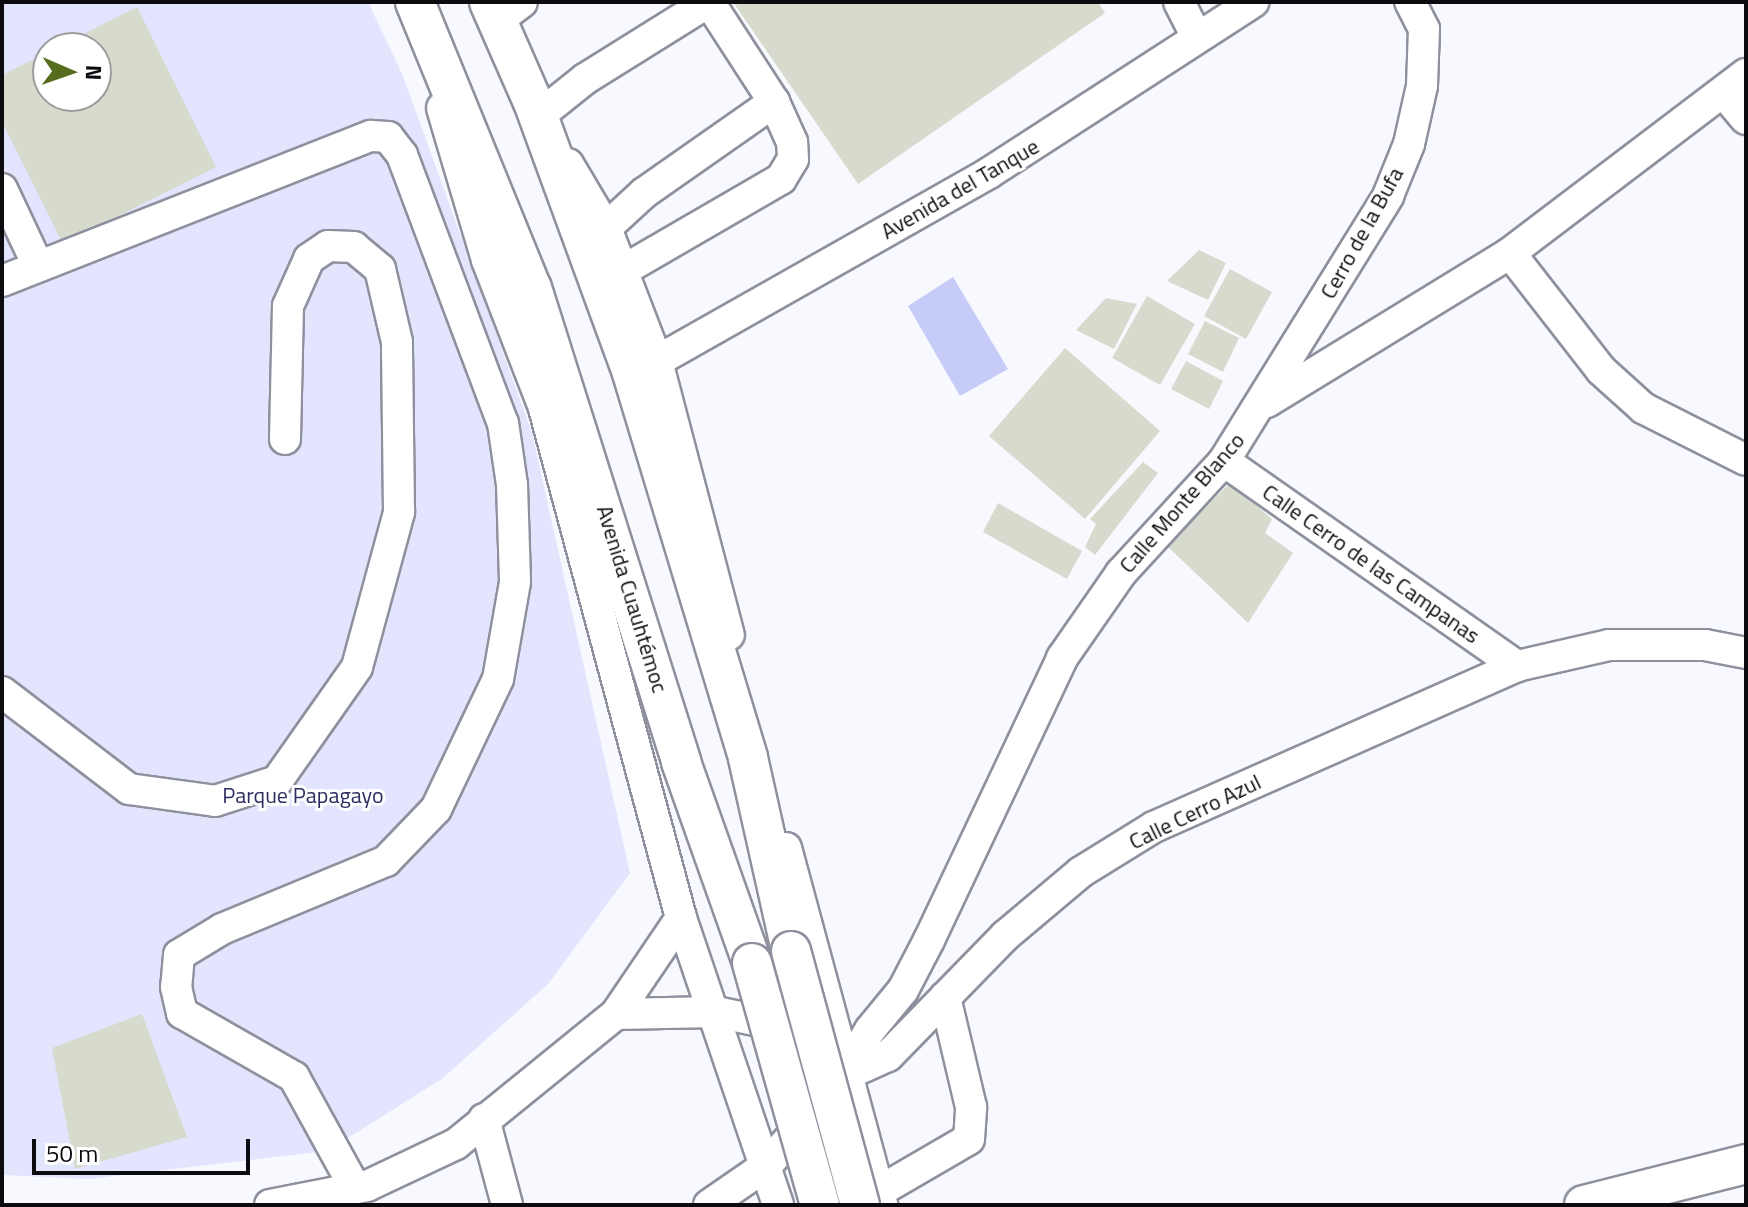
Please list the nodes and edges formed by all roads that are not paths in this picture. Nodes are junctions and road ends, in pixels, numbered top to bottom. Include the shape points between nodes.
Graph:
1 (414, 2) edge
2 (709, 2) edge
3 (1179, 2) edge
4 (1253, 2) edge
5 (1410, 2) edge
6 (503, 8) edge
7 (1196, 36) junction
8 (1735, 84) edge
9 (774, 102) junction
10 (536, 109) junction
11 (1746, 119) edge
12 (2, 189) edge
13 (606, 228) junction
14 (1510, 253) junction
15 (38, 266) junction
16 (622, 271) junction
17 (2, 281) edge
18 (657, 361) junction
19 (1262, 405) junction
20 (285, 439) dead end
21 (1746, 460) edge
22 (1224, 461) junction
23 (1746, 653) edge
24 (1517, 666) junction
25 (2, 692) edge
26 (681, 918) junction
27 (945, 997) junction
28 (716, 1012) junction
29 (616, 1014) junction
30 (845, 1072) junction
31 (484, 1119) junction
32 (1746, 1164) edge
33 (767, 1165) junction
34 (355, 1188) junction
35 (873, 1201) edge
36 (272, 1205) edge
37 (507, 1205) edge
38 (709, 1205) edge
39 (778, 1205) edge
40 (820, 1205) edge
41 (1584, 1205) edge

1 - 26 street via 487,260 544,408
1 - 40 main road, Avenida Cuauhtémoc, bridge via 532,288 681,762 752,963
2 - 9 street
2 - 10 street
3 - 7 street
4 - 7 street, Avenida del Tanque
5 - 19 street, Cerro de la Bufa via 1424,29 1422,86 1409,144 1388,196
6 - 10 main road
7 - 18 street, Avenida del Tanque via 1081,117 989,173
8 - 11 street
8 - 14 street, Calle Monte Blanco
9 - 13 street via 644,193
9 - 16 street via 792,142 793,159 781,179
10 - 13 street
10 - 35 main road, bridge via 632,373 748,758 791,951
12 - 15 street
13 - 16 street
14 - 19 street, Calle Monte Blanco
14 - 21 street via 1601,370 1643,408
15 - 17 street
15 - 34 street via 371,136 388,137 402,155 503,423 512,485 515,582 498,679 436,809 386,861 222,929 179,955 176,987 182,1013 294,1077
16 - 18 street
18 - 30 street
19 - 22 street, Calle Monte Blanco
20 - 25 street via 288,306 309,259 328,246 354,247 380,269 397,342 399,512 357,667 277,781 215,801 129,789
22 - 24 street, Calle Cerro de las Campanas
22 - 30 street, Calle Monte Blanco via 1121,573 1062,658 903,990
23 - 24 street, Calle Cerro Azul via 1705,645 1609,645
24 - 27 street, Calle Cerro Azul via 1154,827 1081,872 1005,936
26 - 28 street
26 - 29 street
27 - 30 street, Calle Cerro Azul via 888,1056
27 - 35 street via 971,1107 969,1139
28 - 29 street
28 - 30 street via 788,1027
28 - 33 street
29 - 31 street
30 - 33 street, Calle Cerro Azul
30 - 35 street
31 - 34 street via 456,1144 413,1168
31 - 37 street
32 - 41 main road
33 - 38 street, Calle Cerro Azul
33 - 39 street
34 - 36 street

